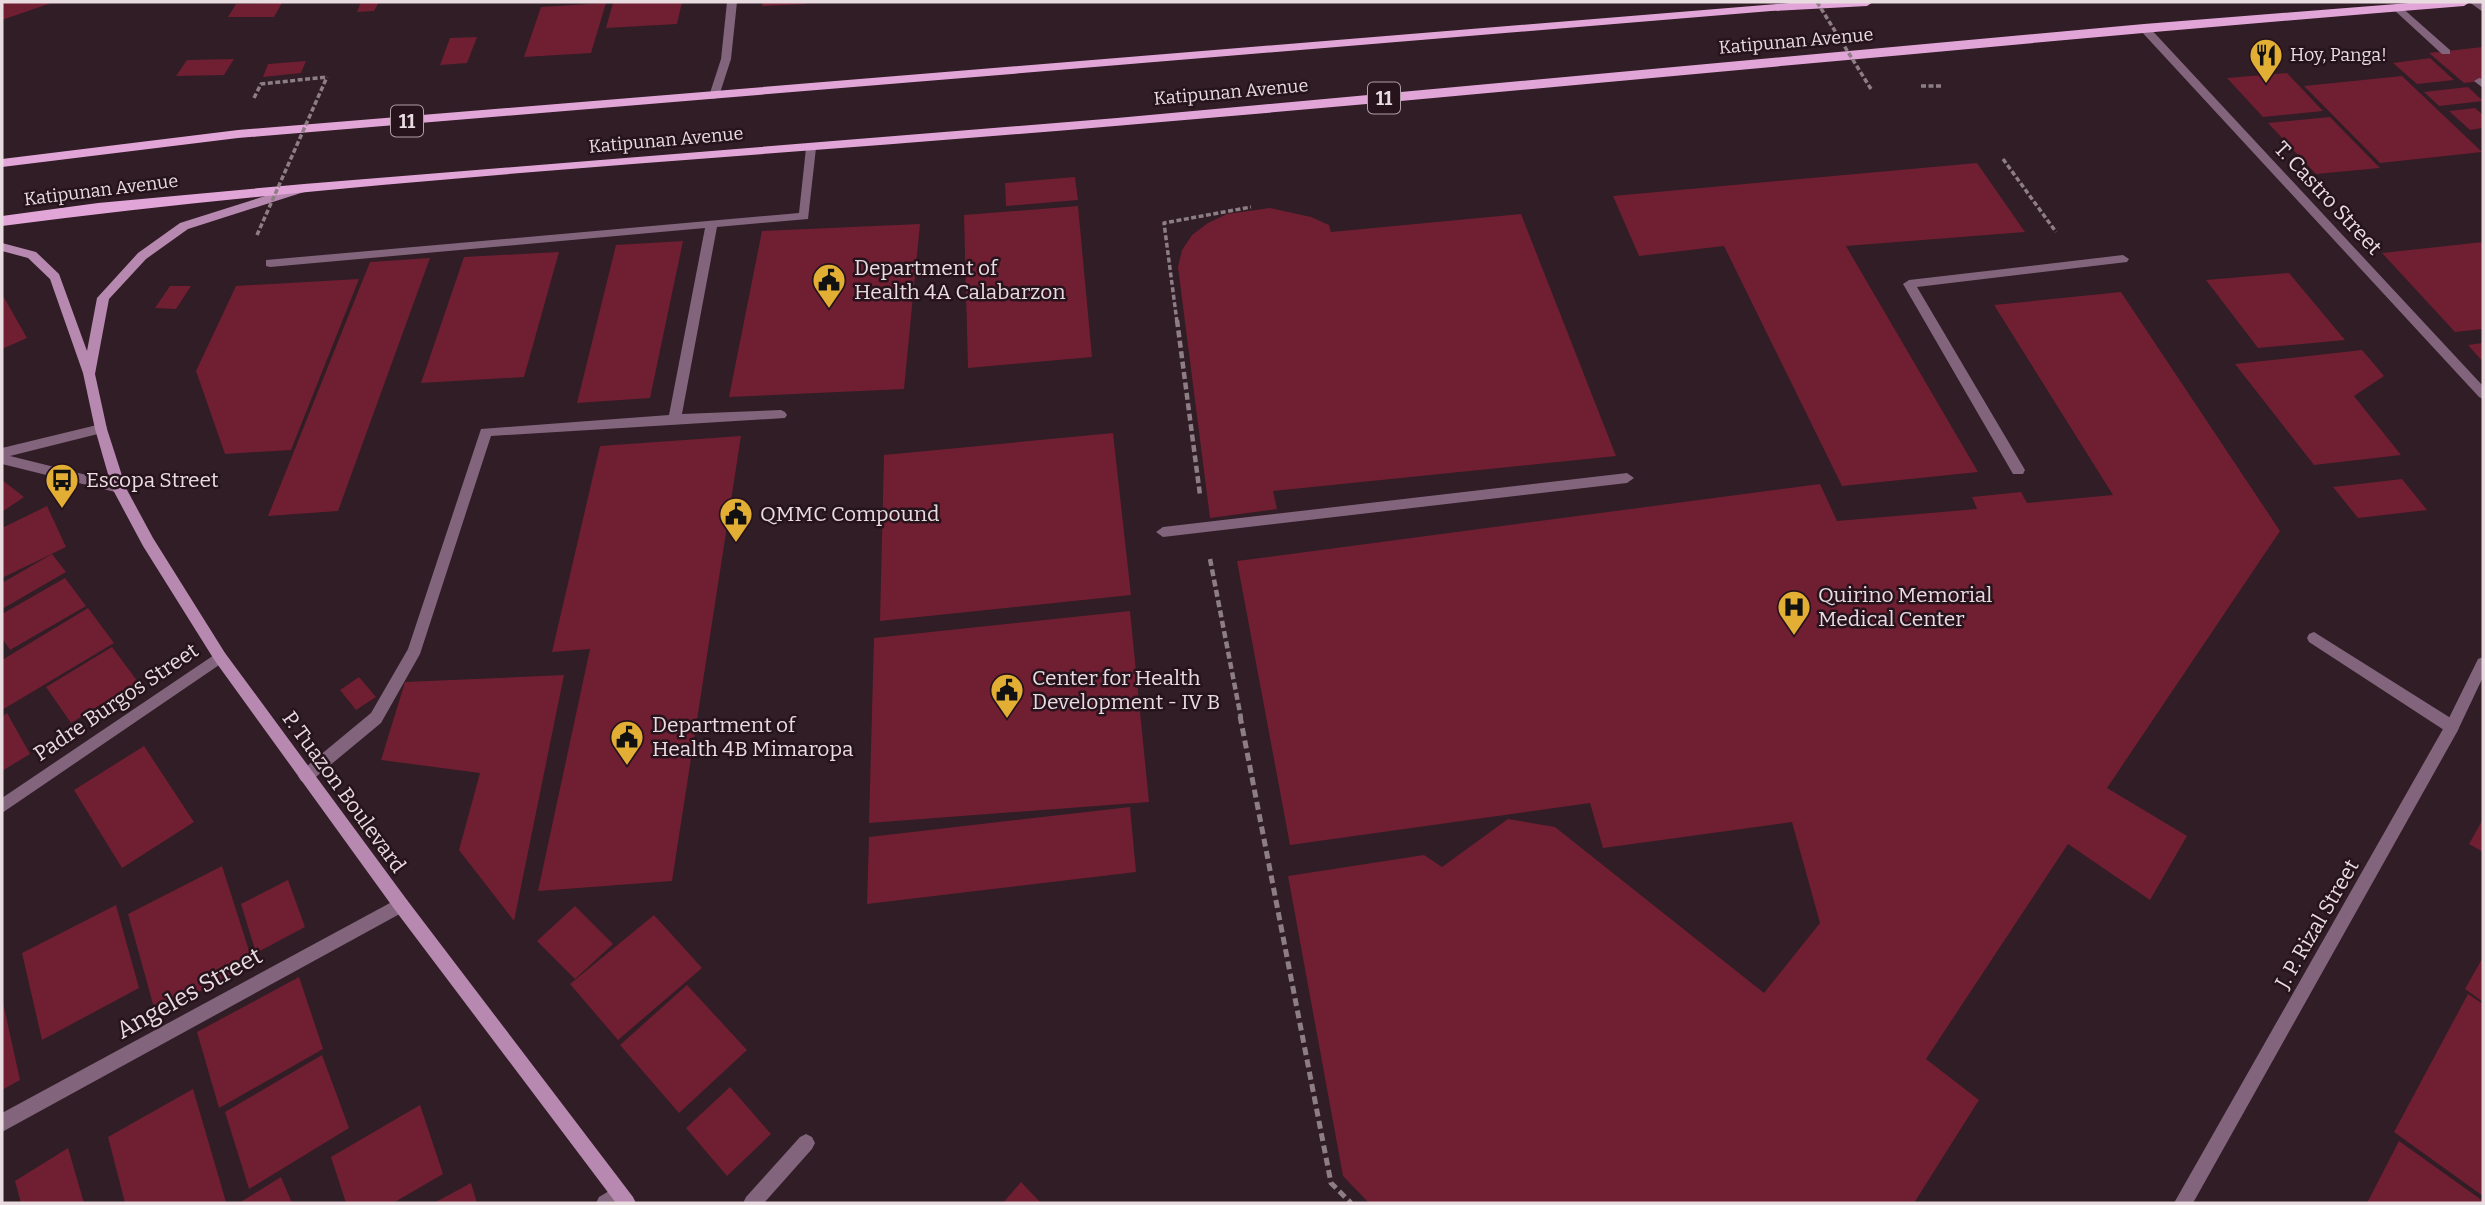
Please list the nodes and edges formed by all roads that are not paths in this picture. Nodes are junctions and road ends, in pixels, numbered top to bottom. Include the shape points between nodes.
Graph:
1 (732, 2) edge
2 (1867, 2) edge
3 (2464, 2) edge
4 (2474, 2) edge
5 (2396, 7) junction
6 (2483, 9) edge
7 (2144, 28) junction
8 (2446, 52) dead end
9 (714, 96) junction
10 (811, 148) junction
11 (2, 163) edge
12 (304, 188) junction
13 (2, 221) edge
14 (712, 224) junction
15 (2, 247) edge
16 (2123, 259) dead end
17 (270, 263) dead end
18 (89, 373) junction
19 (2483, 394) edge
20 (781, 415) dead end
21 (676, 419) junction
22 (101, 429) junction
23 (2, 453) edge
24 (2, 459) edge
25 (2018, 470) dead end
26 (1626, 478) dead end
27 (119, 488) junction
28 (1163, 532) dead end
29 (2314, 638) dead end
30 (220, 657) junction
31 (2483, 663) edge
32 (2452, 727) junction
33 (306, 776) junction
34 (2, 806) edge
35 (401, 905) junction
36 (2, 1123) edge
37 (806, 1143) dead end
38 (617, 1200) edge
39 (752, 1203) edge
40 (2183, 1203) edge

1 - 9 street via 726,59
2 - 9 main road, Katipunan Avenue / 11
3 - 5 main road, Katipunan Avenue / 11
4 - 6 street
5 - 7 main road, Katipunan Avenue / 11
5 - 8 street
7 - 10 main road, Katipunan Avenue / 11
7 - 19 street, T. Castro Street
9 - 11 main road, Katipunan Avenue / 11 via 238,134
10 - 12 main road, Katipunan Avenue / 11
10 - 14 street via 804,216
12 - 13 main road, Katipunan Avenue / 11
12 - 18 main road, P. Tuazon Boulevard via 184,226 142,256 103,298
14 - 17 street
14 - 21 street
15 - 18 main road, P. Tuazon Boulevard via 32,255 55,277
16 - 25 street via 1909,284
18 - 22 main road, P. Tuazon Boulevard
20 - 21 street
21 - 33 street via 486,432 415,650 376,718
22 - 23 street
22 - 27 main road, P. Tuazon Boulevard
24 - 27 street
26 - 28 street
27 - 30 main road, P. Tuazon Boulevard
29 - 32 street
30 - 33 main road, P. Tuazon Boulevard
30 - 34 street, Padre Burgos Street
31 - 32 street, J. P. Rizal Street
32 - 40 street, J. P. Rizal Street
33 - 35 main road, P. Tuazon Boulevard
35 - 36 street, Angeles Street
35 - 38 main road, P. Tuazon Boulevard
37 - 39 street

